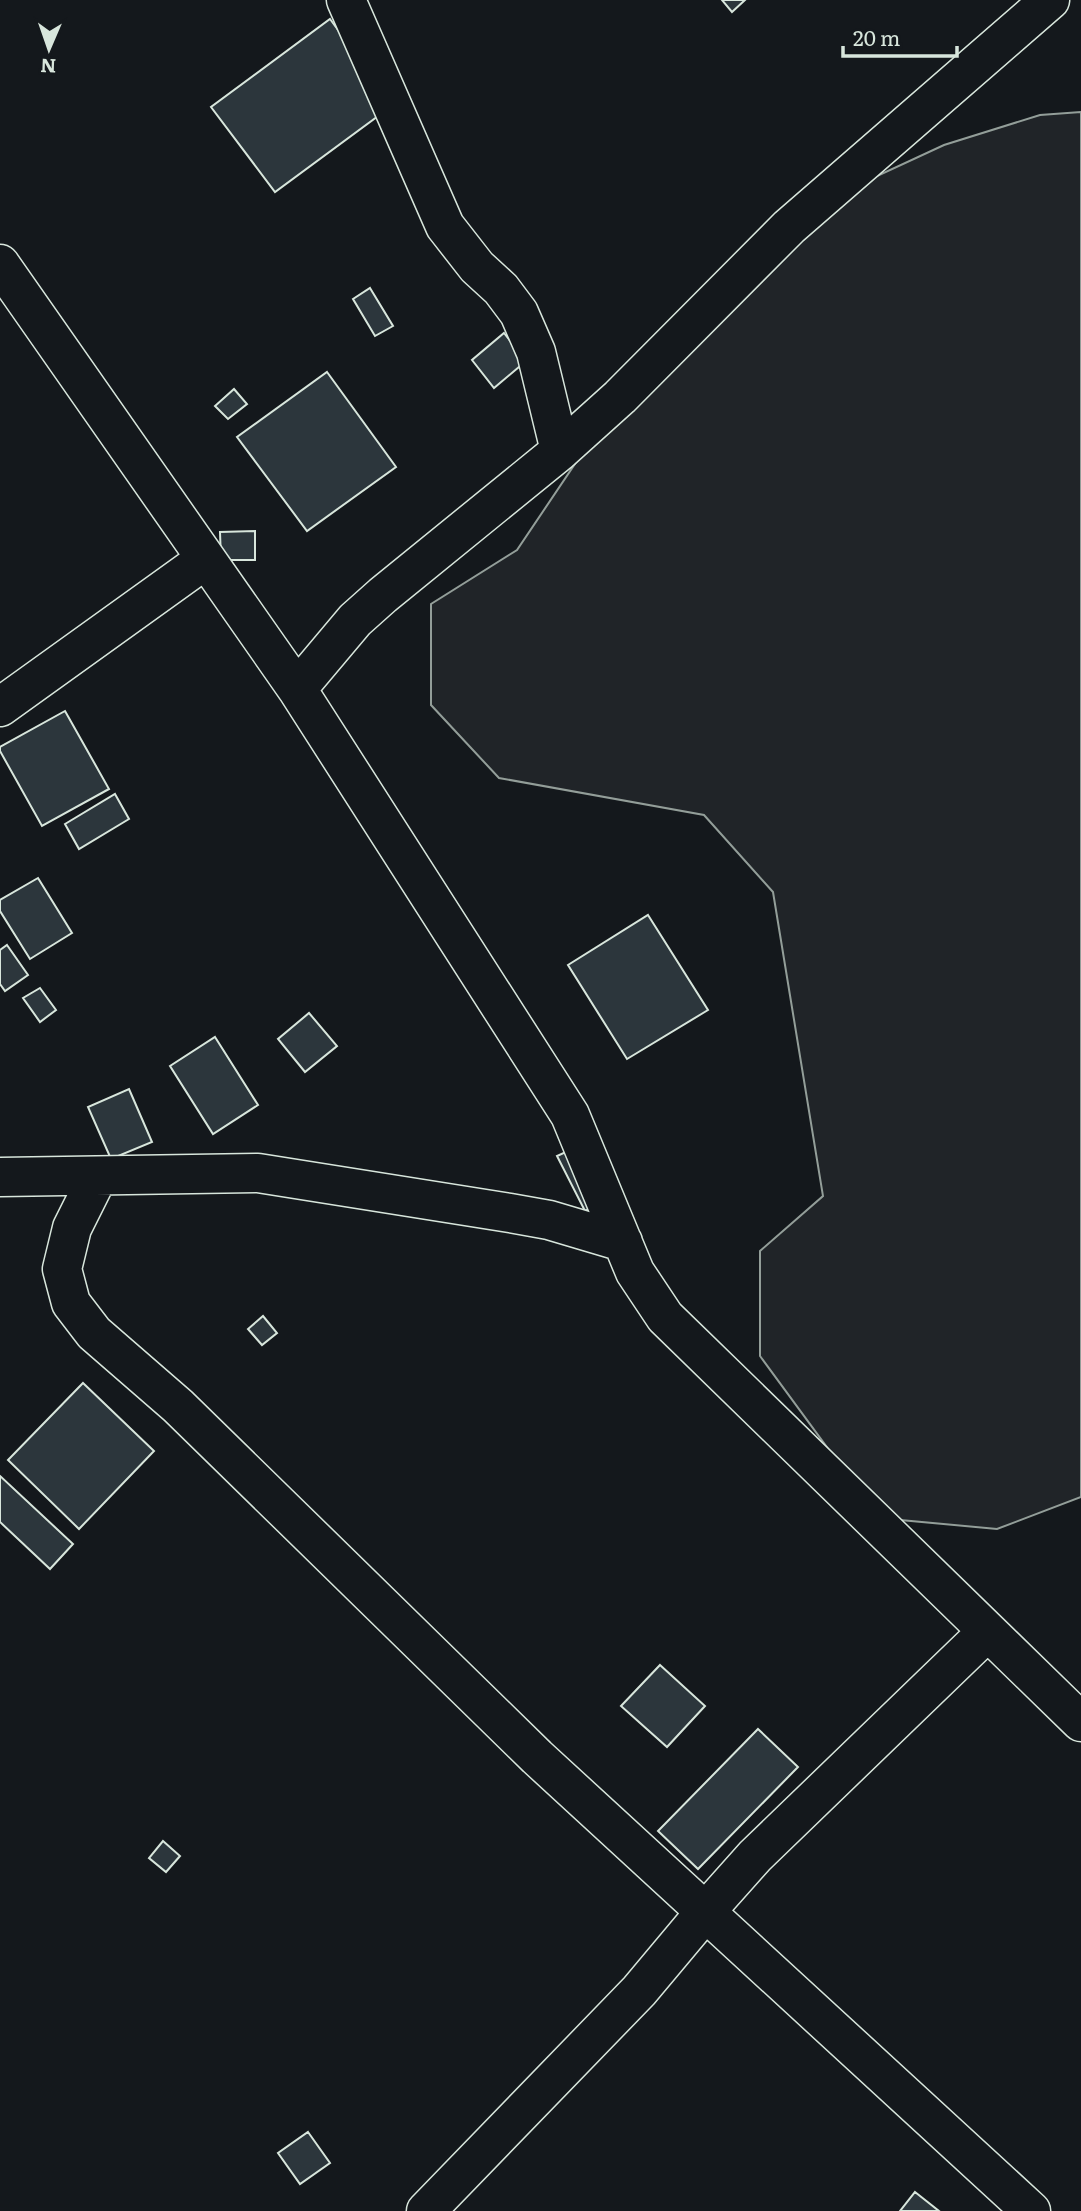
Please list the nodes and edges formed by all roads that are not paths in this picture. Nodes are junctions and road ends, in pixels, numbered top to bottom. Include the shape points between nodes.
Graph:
1 (346, 0) edge
2 (1050, 0) edge
3 (0, 264) edge
4 (560, 451) junction
5 (206, 559) junction
6 (297, 689) junction
7 (0, 707) edge
8 (98, 1176) junction
9 (0, 1177) edge
10 (623, 1242) junction
11 (987, 1632) junction
12 (1081, 1722) edge
13 (706, 1910) junction
14 (427, 2211) edge
15 (1031, 2211) edge

1 - 4 street via 445,226 519,313 536,352
2 - 4 street via 789,226 621,397
3 - 5 street
4 - 6 street via 355,620
5 - 6 street
5 - 7 street
6 - 10 street via 569,1115
8 - 9 street
8 - 10 street via 258,1173 549,1220
8 - 13 street via 72,1228 62,1269 71,1303 94,1332 178,1406 537,1757
10 - 11 street via 635,1272 665,1317
11 - 12 street
11 - 13 street via 755,1856
13 - 14 street via 639,1990
13 - 15 street

